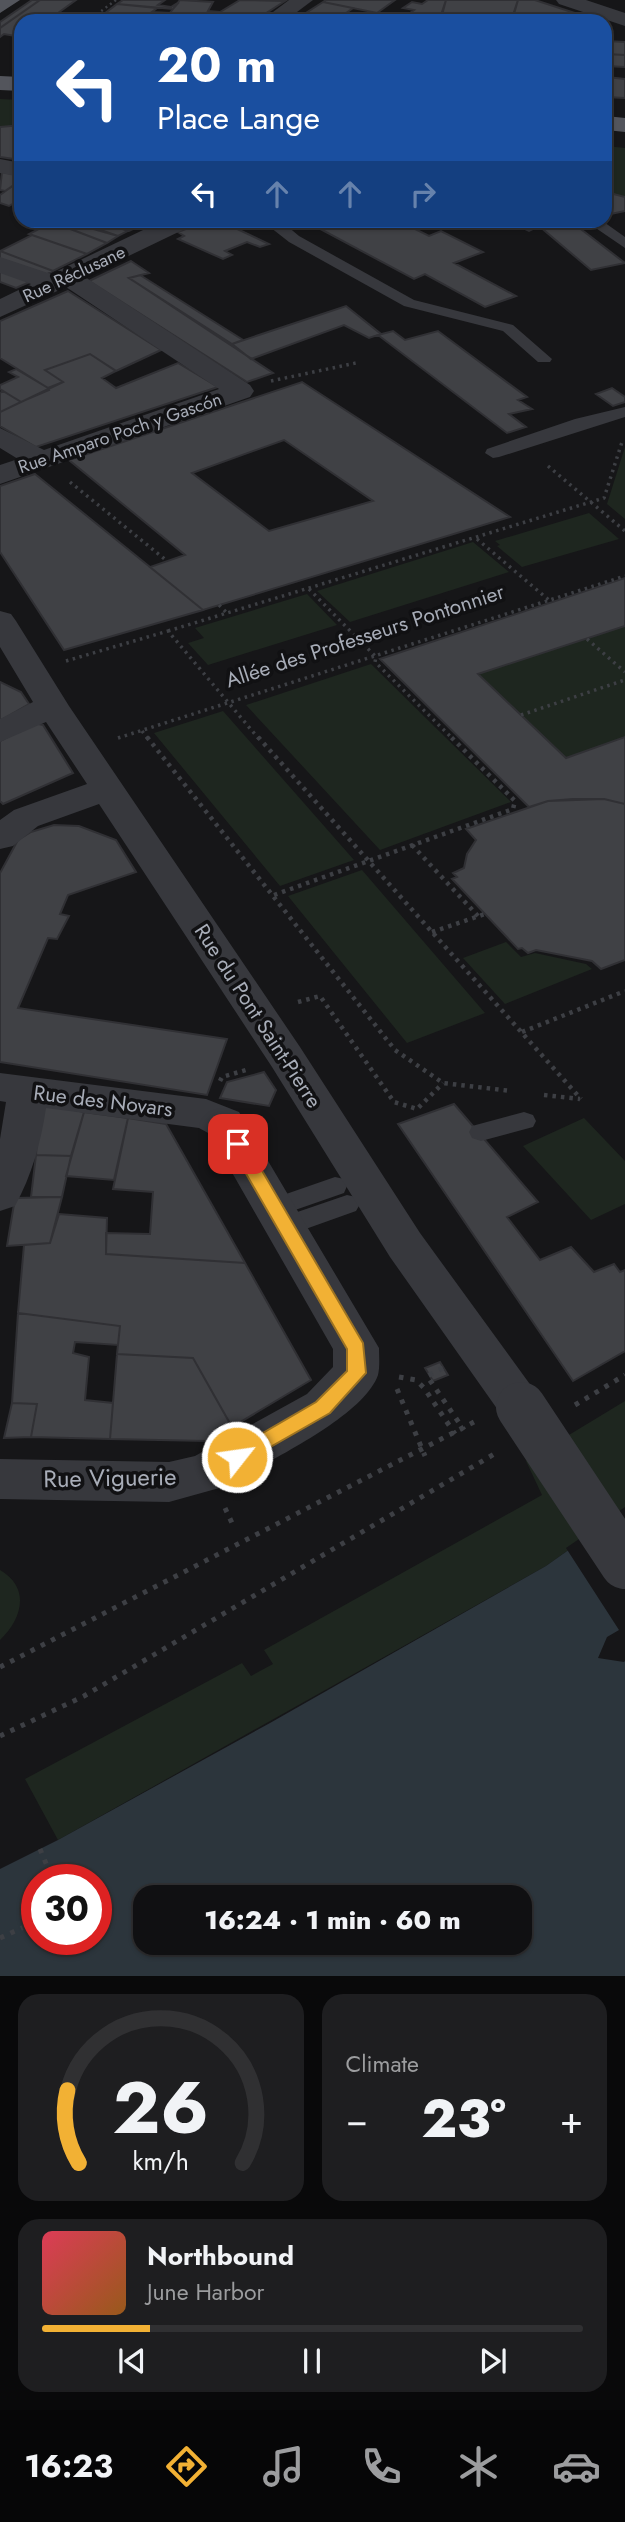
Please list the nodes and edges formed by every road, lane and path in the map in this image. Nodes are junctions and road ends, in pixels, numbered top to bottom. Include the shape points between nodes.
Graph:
1 (10, 0) edge
2 (116, 0) edge
3 (303, 0) edge
4 (566, 0) edge
5 (0, 7) edge
6 (97, 14) edge
7 (282, 14) edge
8 (607, 14) edge
9 (168, 228) edge
10 (283, 228) edge
11 (602, 228) edge
12 (625, 244) edge
13 (0, 265) edge
14 (61, 281) junction
15 (0, 309) edge
16 (544, 359) dead end
17 (356, 363) dead end
18 (240, 391) junction
19 (625, 412) edge
20 (625, 431) edge
21 (0, 436) edge
22 (521, 443) junction
23 (493, 453) dead end
24 (42, 461) junction
25 (0, 475) edge
26 (591, 503) junction
27 (625, 531) edge
28 (476, 538) junction
29 (167, 561) dead end
30 (625, 576) edge
31 (309, 589) junction
32 (550, 601) junction
33 (219, 605) dead end
34 (228, 614) junction
35 (168, 631) junction
36 (587, 639) dead end
37 (5, 640) edge
38 (376, 657) junction
39 (58, 664) dead end
40 (625, 672) edge
41 (625, 680) edge
42 (228, 705) junction
43 (52, 706) junction
44 (521, 715) dead end
45 (142, 731) junction
46 (0, 732) edge
47 (118, 738) dead end
48 (107, 789) junction
49 (0, 838) edge
50 (412, 845) junction
51 (368, 861) junction
52 (274, 895) junction
53 (485, 914) dead end
54 (478, 916) junction
55 (432, 932) junction
56 (625, 991) edge
57 (296, 1003) dead end
58 (522, 1032) junction
59 (443, 1083) junction
60 (14, 1089) edge
61 (512, 1091) dead end
62 (540, 1094) dead end
63 (0, 1195) edge
64 (341, 1195) dead end
65 (281, 1217) junction
66 (373, 1376) junction
67 (416, 1380) dead end
68 (424, 1388) dead end
69 (477, 1423) dead end
70 (464, 1430) junction
71 (455, 1434) junction
72 (503, 1449) dead end
73 (425, 1456) dead end
74 (0, 1479) edge
75 (625, 1564) edge
76 (0, 1667) edge
77 (0, 1736) edge
78 (40, 1849) dead end
79 (46, 1864) edge
80 (21, 1928) edge
81 (0, 1938) edge

1 - 5 main road
2 - 6 path
3 - 7 street
4 - 8 street
9 - 14 street, Rue Réclusane
10 - 16 lane via 409,303 508,328
11 - 12 lane
13 - 14 street
14 - 15 street, Rue Réclusane
14 - 18 street
17 - 18 path via 291,375
18 - 24 street, Rue Amparo Poch y Gascón
19 - 22 lane
20 - 26 path via 604,498
21 - 24 street
22 - 23 lane
22 - 26 path
24 - 25 street, Rue Amparo Poch y Gascón
24 - 29 path
26 - 27 path
26 - 28 path
28 - 31 path
28 - 32 path
30 - 32 path, Allée des Professeurs Pontonnier
31 - 34 path
31 - 38 path
32 - 38 path, Allée des Professeurs Pontonnier
33 - 34 path
34 - 35 path
35 - 39 path
35 - 42 path
36 - 40 path
37 - 43 street, Rue du Pont Saint-Pierre
38 - 42 path, Allée des Professeurs Pontonnier
38 - 50 path via 375,662 515,801 513,809
41 - 44 path
42 - 45 path, Allée des Professeurs Pontonnier
42 - 51 path
43 - 46 street
43 - 48 street, Rue du Pont Saint-Pierre
45 - 47 path, Allée des Professeurs Pontonnier
45 - 52 path
48 - 49 street via 26,818
48 - 75 street, Rue du Pont Saint-Pierre, bridge via 405,1245 521,1407
50 - 51 path
50 - 54 path
51 - 52 path
51 - 55 path
52 - 59 path via 395,1050
53 - 54 path
54 - 55 path
55 - 58 path
56 - 58 path
57 - 59 path via 320,996 394,1102 417,1109
58 - 62 path via 581,1099
59 - 61 path
60 - 63 street via 20,1143
60 - 65 street, Rue des Novars via 206,1114 225,1123
64 - 65 lane
65 - 66 street
66 - 73 path via 395,1385
66 - 74 street, Rue Viguerie via 206,1473 169,1482
67 - 70 path via 436,1371 426,1376
68 - 71 path
69 - 70 path
70 - 71 path
71 - 76 path
72 - 77 path via 84,1696
78 - 79 path
80 - 81 path

